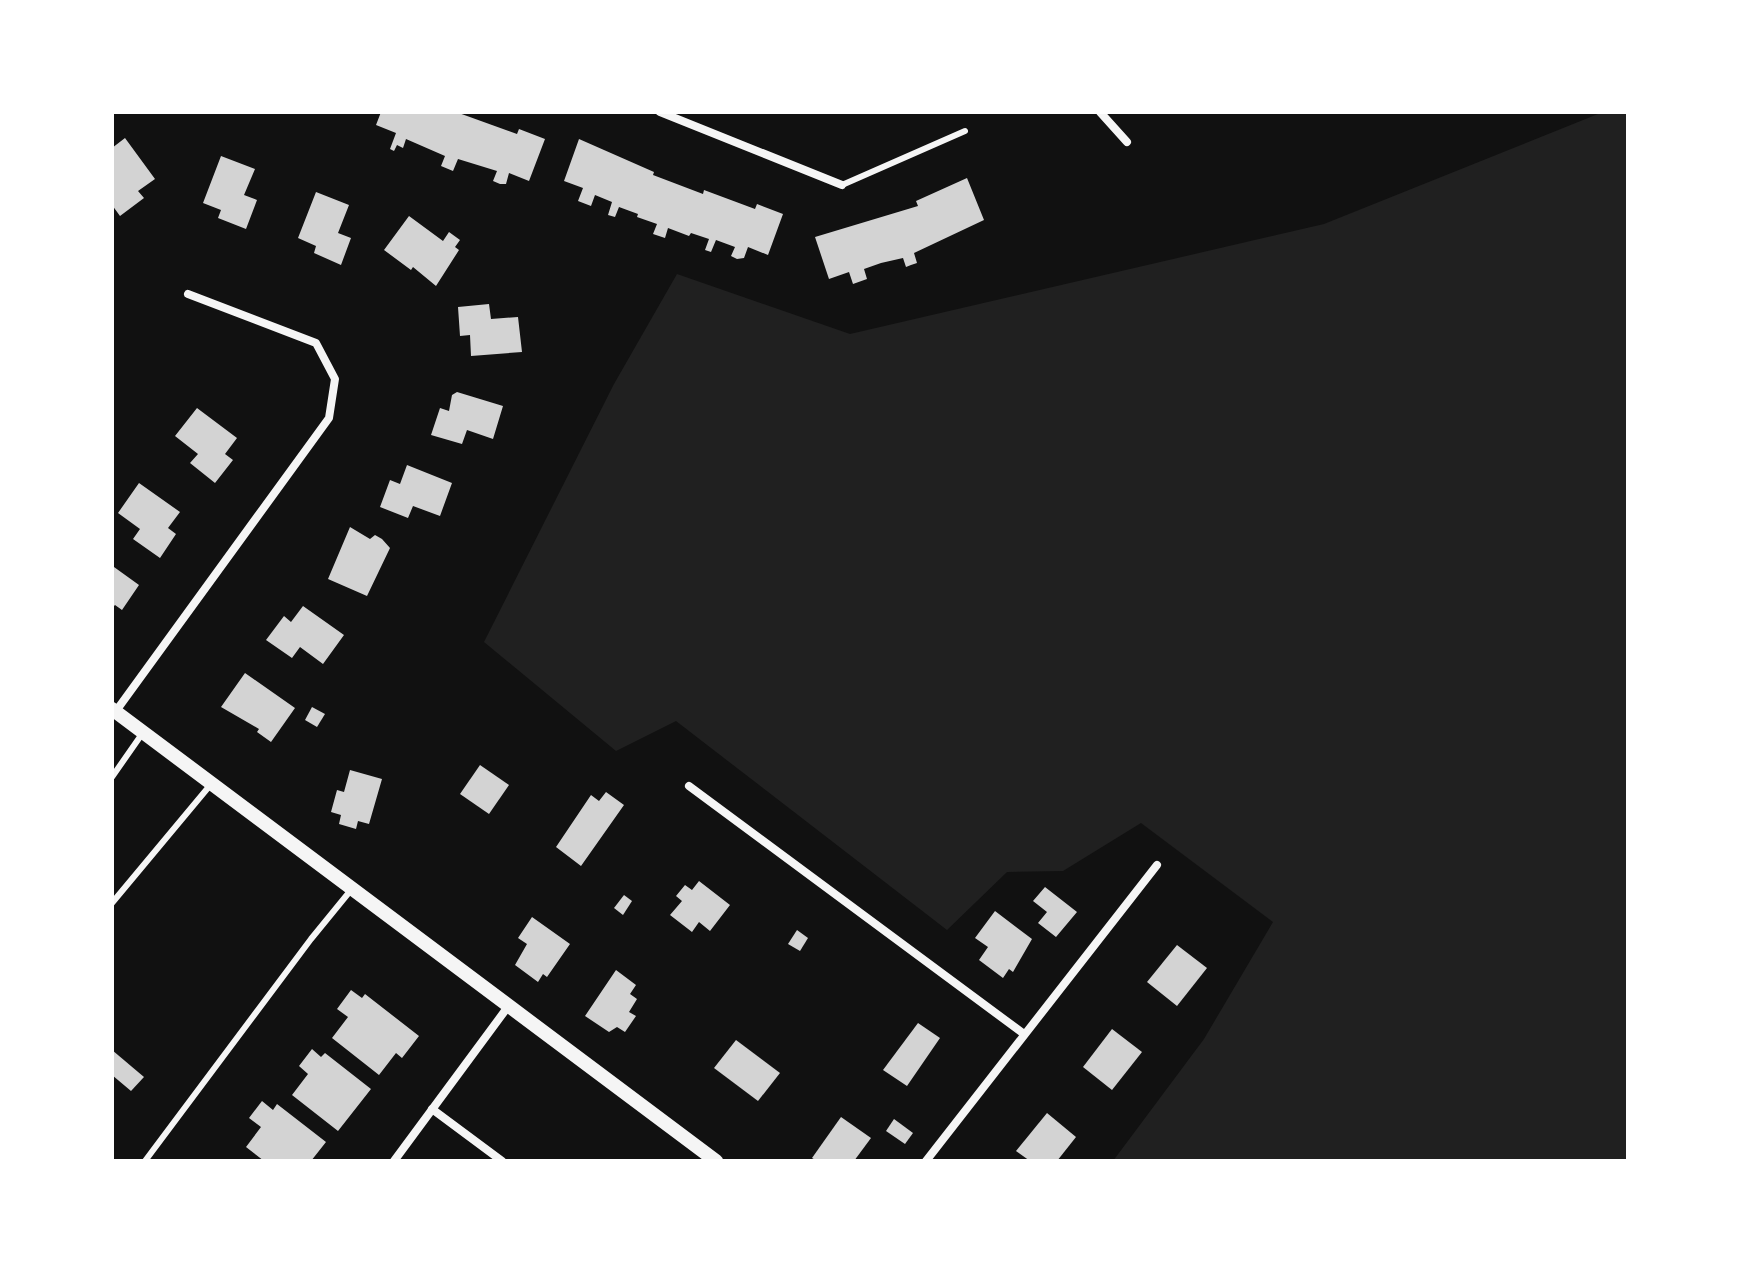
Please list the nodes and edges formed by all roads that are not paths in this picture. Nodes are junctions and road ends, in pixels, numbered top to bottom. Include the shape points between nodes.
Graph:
1 (660, 112) edge
2 (1100, 112) edge
3 (965, 131) dead end
4 (1127, 142) dead end
5 (842, 185) joint
6 (188, 294) dead end
7 (114, 710) edge
8 (144, 732) junction
9 (112, 777) edge
10 (212, 783) junction
11 (689, 786) dead end
12 (1157, 865) dead end
13 (352, 889) junction
14 (112, 903) edge
15 (507, 1008) junction
16 (1024, 1034) junction
17 (432, 1109) junction
18 (145, 1161) edge
19 (394, 1161) edge
20 (502, 1161) edge
21 (716, 1161) edge
22 (926, 1161) edge

1 - 5 street
2 - 4 street
3 - 5 lane
6 - 7 street via 316,343 335,379 329,418
7 - 8 street
8 - 9 lane
8 - 10 street
10 - 13 street
10 - 14 lane
11 - 16 street
12 - 16 street
13 - 15 street
13 - 18 lane
15 - 17 street
15 - 21 street
16 - 22 street
17 - 19 street
17 - 20 street

